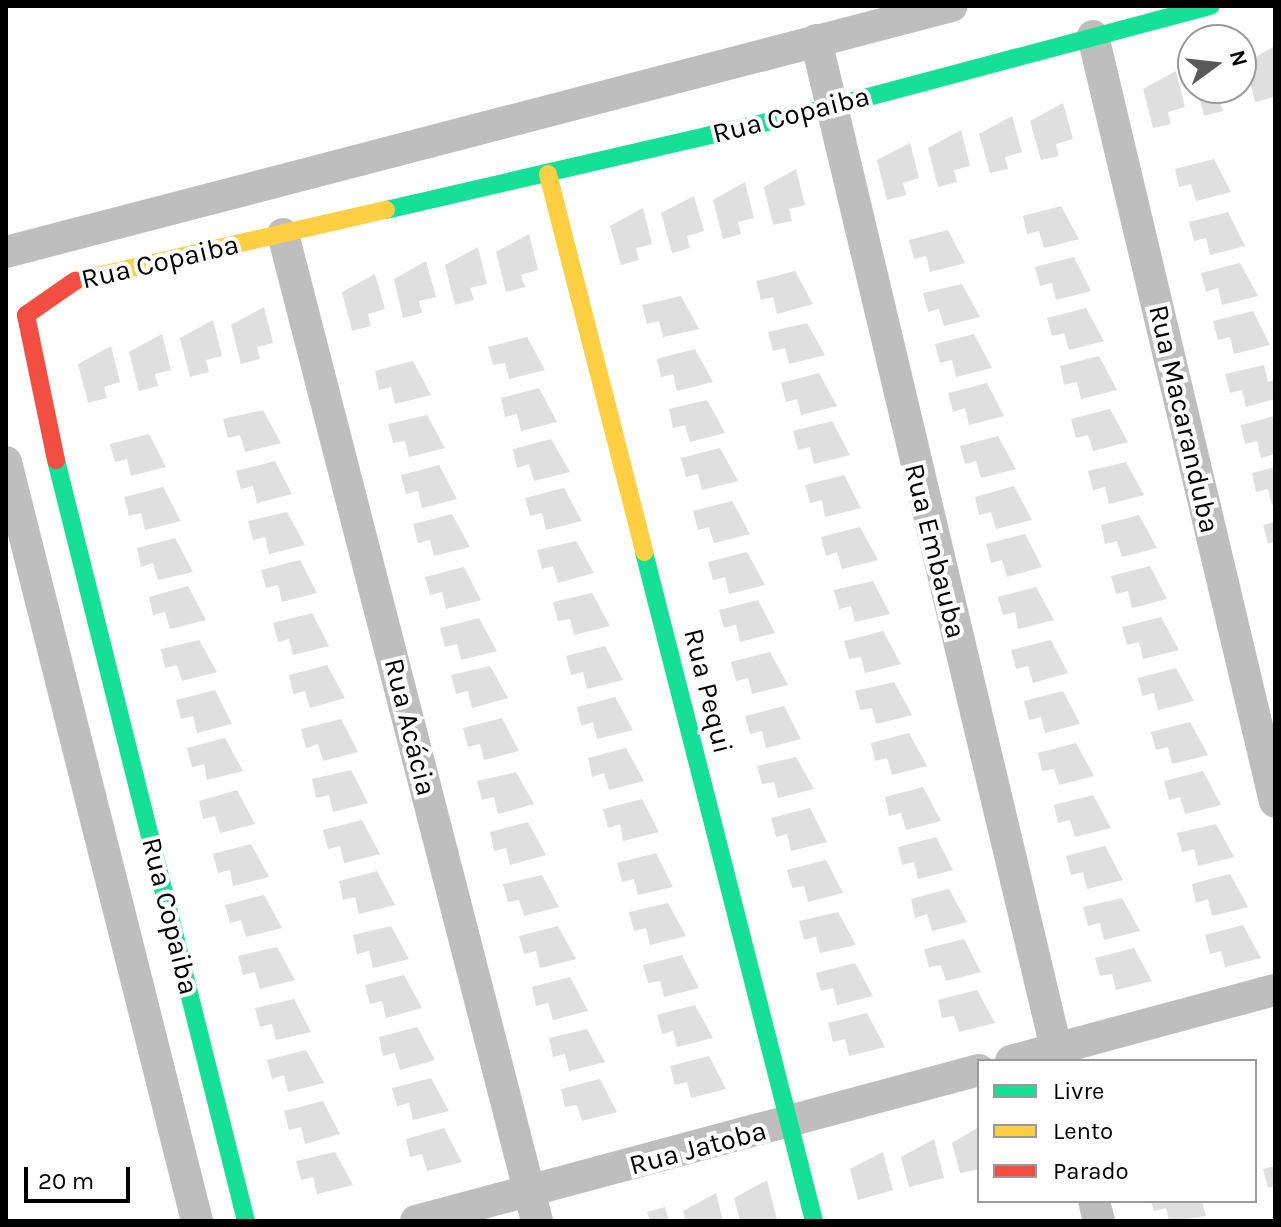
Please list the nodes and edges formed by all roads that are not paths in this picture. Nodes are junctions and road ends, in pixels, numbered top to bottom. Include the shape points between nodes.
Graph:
1 (952, 6) edge
2 (1211, 6) edge
3 (1093, 36) junction
4 (816, 40) junction
5 (827, 108) junction
6 (548, 174) junction
7 (283, 234) junction
8 (6, 252) edge
9 (6, 462) edge
10 (1275, 802) edge
11 (1275, 990) edge
12 (1057, 1055) edge
13 (1026, 1059) edge
14 (977, 1071) edge
15 (788, 1124) junction
16 (534, 1207) edge
17 (197, 1221) edge
18 (246, 1221) edge
19 (416, 1221) edge
20 (814, 1221) edge

1 - 4 street, Rua Copaiba
2 - 3 street, Rua Copaiba
3 - 5 street, Rua Copaiba
3 - 10 street, Rua Macaranduba
4 - 5 street, Rua Embauba
4 - 8 street, Rua Copaiba
5 - 6 street, Rua Copaiba
5 - 12 street, Rua Embauba
6 - 7 street, Rua Copaiba
6 - 15 street, Rua Pequi
7 - 16 street, Rua Acácia
7 - 18 street, Rua Copaiba via 67,283 26,315 28,349
9 - 17 street, Rua Copaiba
11 - 12 street
12 - 13 street
14 - 15 street, Rua Jatoba
15 - 16 street, Rua Jatoba
15 - 20 street, Rua Pequi
16 - 19 street, Rua Jatoba

